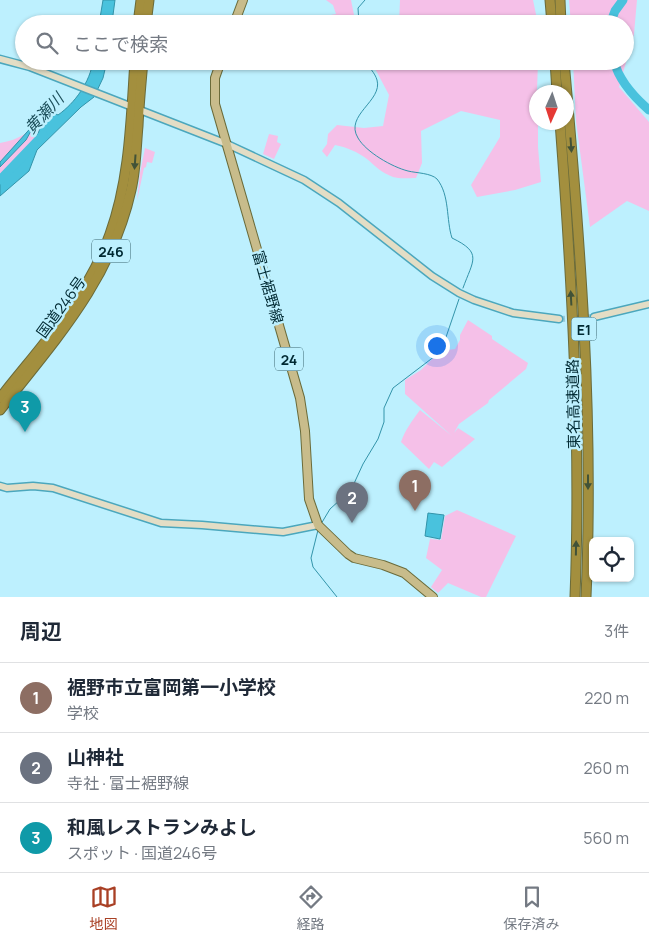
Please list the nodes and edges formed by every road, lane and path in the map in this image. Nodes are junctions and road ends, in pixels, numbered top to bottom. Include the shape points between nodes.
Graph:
1 (141, 0) edge
2 (149, 0) edge
3 (243, 0) edge
4 (550, 0) edge
5 (560, 0) edge
6 (139, 15) edge
7 (147, 15) edge
8 (237, 15) edge
9 (551, 15) edge
10 (561, 15) edge
11 (0, 59) edge
12 (15, 64) edge
13 (35, 70) edge
14 (135, 70) edge
15 (142, 70) edge
16 (218, 70) edge
17 (556, 70) edge
18 (565, 70) edge
19 (557, 85) edge
20 (135, 109) junction
21 (561, 130) edge
22 (226, 144) junction
23 (649, 304) edge
24 (594, 317) tunnel mouth
25 (559, 319) tunnel mouth
26 (0, 398) edge
27 (0, 410) edge
28 (0, 486) edge
29 (318, 525) junction
30 (433, 597) edge
31 (575, 597) edge
32 (586, 597) edge

1 - 6 highway
2 - 7 highway
3 - 8 main road
4 - 9 highway
5 - 10 highway
11 - 12 street
13 - 20 street
14 - 20 highway, 国道246号 / 246
15 - 20 highway, 国道246号 / 246
16 - 22 main road, 富士裾野線 / 24 via 214,99
17 - 19 highway
18 -> 32 highway, 東名高速道路 / E1 via 586,355
20 - 22 street
20 - 26 highway, 国道246号 / 246 via 122,190 102,254 75,302
20 -> 27 highway, 国道246号 / 246 via 135,168 122,224 109,256 81,306
31 -> 21 highway, 東名高速道路 / E1 via 574,360
22 - 25 street via 317,188 459,293 513,313
22 - 29 main road, 富士裾野線 / 24 via 301,400 309,499
23 - 24 street
28 - 29 street via 53,488 161,524 283,532
29 - 30 main road, 富士裾野線 / 24 via 354,558 404,573

